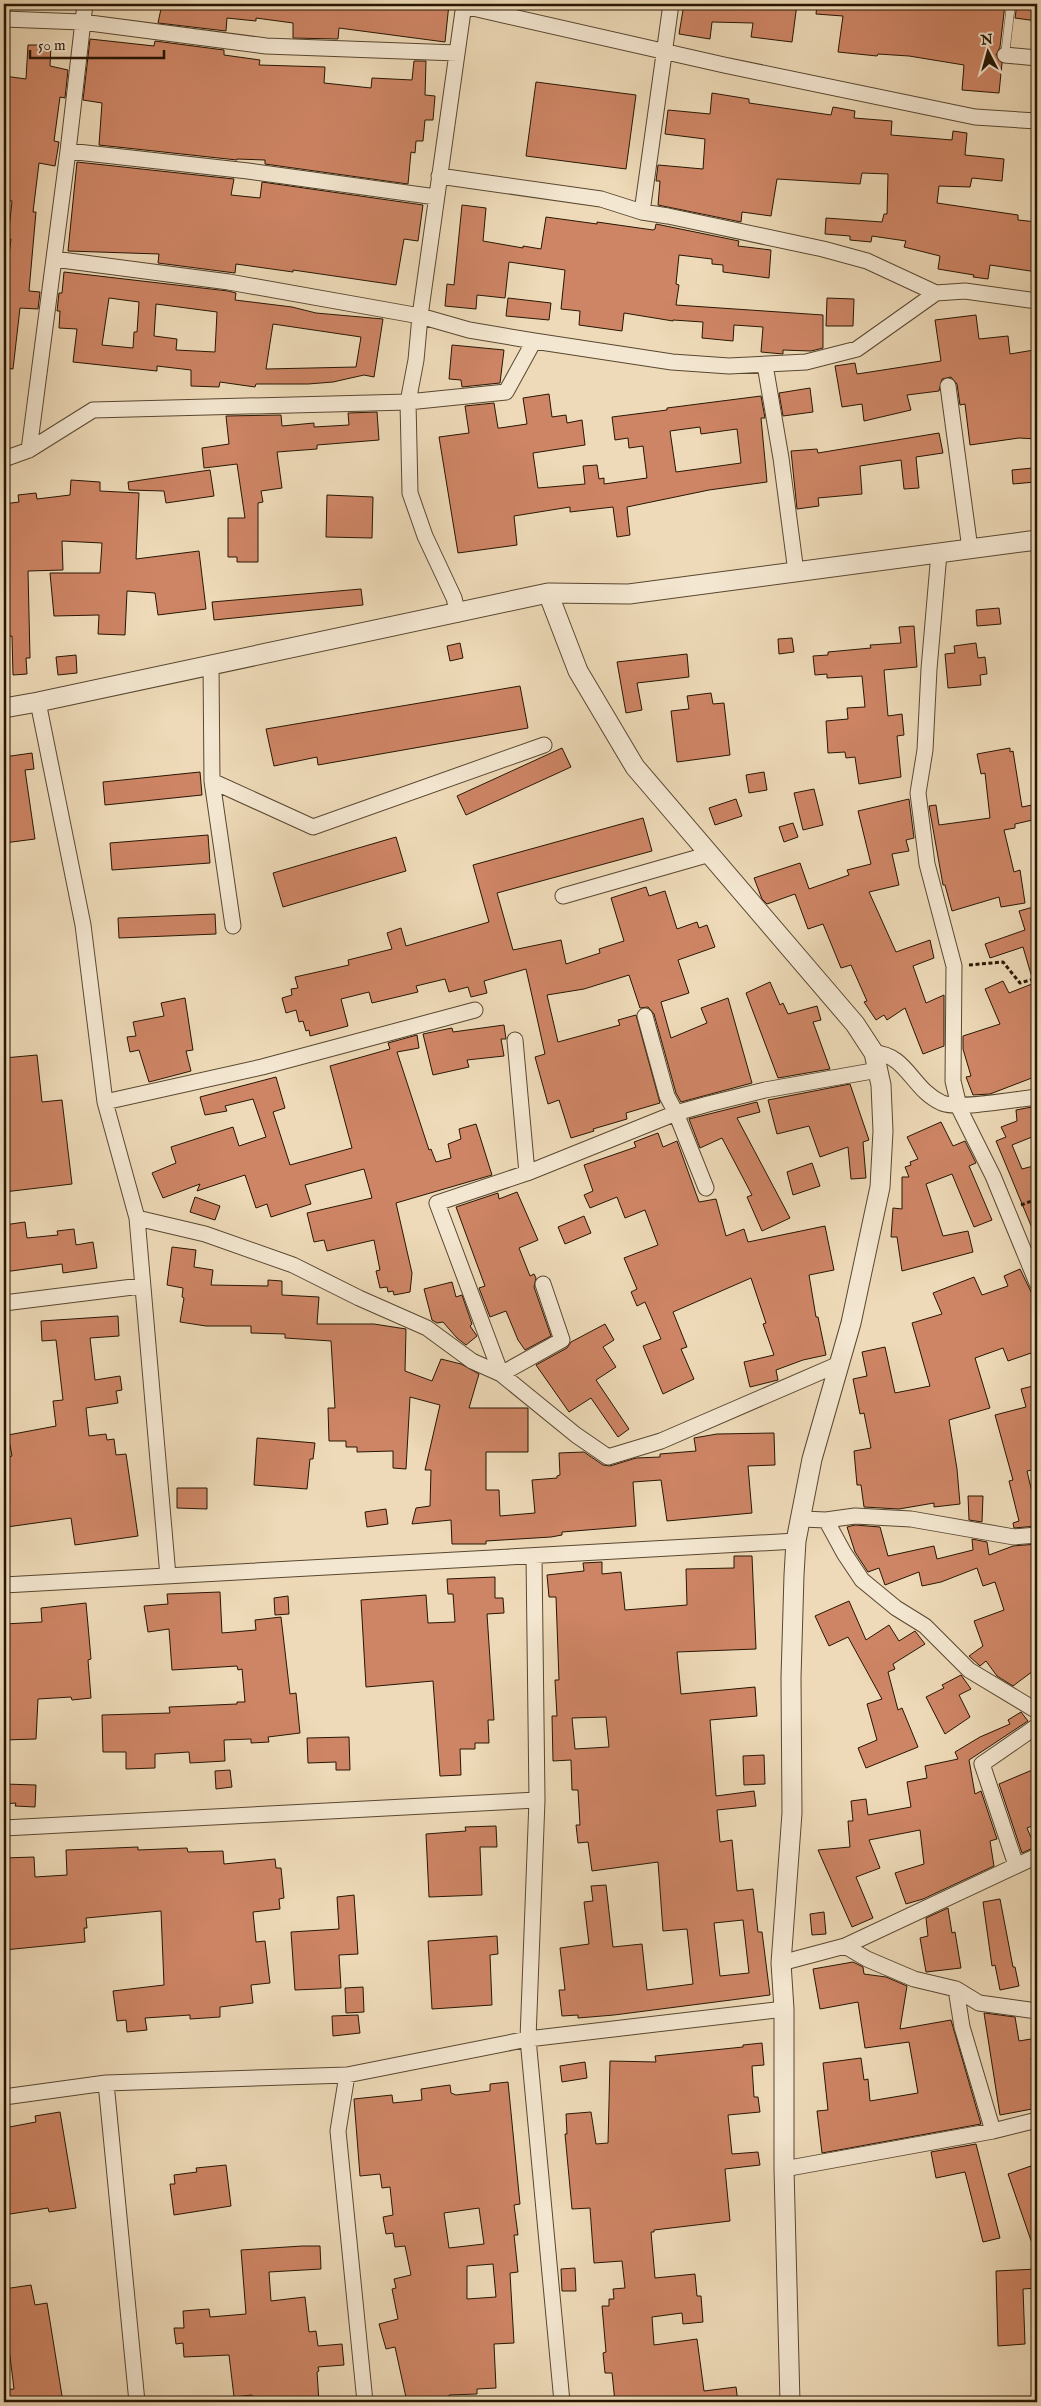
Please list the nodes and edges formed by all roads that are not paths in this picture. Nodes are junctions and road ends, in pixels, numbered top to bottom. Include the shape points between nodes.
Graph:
1 (85, 4) edge
2 (671, 4) edge
3 (1011, 4) edge
4 (464, 5) edge
5 (4, 18) edge
6 (82, 22) junction
7 (663, 51) junction
8 (457, 53) junction
9 (1005, 55) joint
10 (1037, 58) edge
11 (1037, 121) edge
12 (68, 151) junction
13 (439, 176) junction
14 (436, 197) junction
15 (642, 212) junction
16 (54, 260) junction
17 (936, 293) junction
18 (1037, 301) edge
19 (420, 316) junction
20 (534, 341) junction
21 (765, 365) junction
22 (948, 386) dead end
23 (408, 402) junction
24 (29, 450) junction
25 (4, 459) edge
26 (1037, 540) edge
27 (970, 549) junction
28 (939, 553) junction
29 (796, 572) junction
30 (548, 593) junction
31 (458, 614) junction
32 (211, 664) junction
33 (38, 702) junction
34 (4, 708) edge
35 (544, 745) dead end
36 (212, 781) junction
37 (710, 854) junction
38 (563, 896) dead end
39 (233, 926) dead end
40 (475, 1010) dead end
41 (646, 1016) dead end
42 (514, 1040) dead end
43 (876, 1061) junction
44 (1037, 1097) edge
45 (105, 1102) junction
46 (958, 1105) junction
47 (676, 1113) junction
48 (527, 1173) junction
49 (706, 1188) dead end
50 (137, 1218) junction
51 (1037, 1283) edge
52 (542, 1284) dead end
53 (141, 1286) junction
54 (4, 1303) edge
55 (838, 1364) junction
56 (501, 1374) junction
57 (802, 1518) junction
58 (826, 1520) junction
59 (1037, 1535) edge
60 (796, 1542) junction
61 (534, 1556) junction
62 (168, 1576) junction
63 (4, 1585) edge
64 (1037, 1711) edge
65 (1037, 1726) edge
66 (537, 1800) junction
67 (4, 1828) edge
68 (1037, 1856) edge
69 (1016, 1865) junction
70 (845, 1946) junction
71 (781, 1963) junction
72 (956, 1989) junction
73 (784, 2010) junction
74 (1037, 2011) edge
75 (528, 2039) junction
76 (347, 2075) junction
77 (106, 2083) junction
78 (4, 2097) edge
79 (1037, 2120) edge
80 (993, 2131) junction
81 (784, 2169) junction
82 (137, 2402) edge
83 (365, 2402) edge
84 (562, 2402) edge
85 (790, 2402) edge

1 - 6 street
2 - 7 street
3 - 9 lane
4 - 7 street
4 - 8 street
5 - 6 street
6 - 8 street via 266,46
6 - 12 street
7 - 11 street via 975,117
7 - 15 street via 662,80
8 - 13 street
9 - 10 street
12 - 14 street
12 - 16 street
13 - 14 street
13 - 15 street via 600,199
14 - 19 street
15 - 17 street via 779,239 866,261
16 - 19 street via 229,282
16 - 24 street
17 - 18 street via 965,292
17 - 21 street via 857,349 806,362
19 - 20 street via 469,330
19 - 23 street
20 - 21 street via 672,362
20 - 23 street via 506,392
21 - 29 street
22 - 27 street
23 - 24 street via 93,410
23 - 31 street via 410,493
24 - 25 street
26 - 27 street
27 - 28 street
28 - 29 street
28 - 46 street via 925,750 918,793 927,864 954,966 952,1054
29 - 30 street via 629,594
30 - 31 street
30 - 37 street via 578,671 635,768
31 - 32 street
32 - 33 street
32 - 36 street
33 - 34 street
33 - 45 street via 83,924
35 - 36 street via 312,827
36 - 39 street
37 - 38 street
37 - 43 street via 824,986 854,1024
40 - 45 street via 262,1066
41 - 47 street via 667,1096
42 - 48 street
43 - 46 street via 894,1056 932,1098
43 - 47 street
43 - 55 street via 881,1085 883,1131 880,1187 869,1248
44 - 46 street
45 - 50 street
46 - 51 street
47 - 48 street
47 - 49 street
48 - 56 street via 436,1203
50 - 53 street
50 - 56 street via 205,1234 293,1265 427,1328 472,1361
52 - 56 street via 562,1340
53 - 54 street
53 - 62 street
55 - 56 street via 661,1441 608,1457
55 - 57 street via 812,1459
57 - 58 street
57 - 60 street
58 - 59 street via 855,1516 911,1519 1014,1537
58 - 64 street via 862,1580 896,1608 925,1626 969,1670
60 - 61 street
60 - 71 street via 791,1678 792,1813
61 - 62 street
61 - 66 street
62 - 63 street
65 - 69 street via 982,1764
66 - 67 street
66 - 75 street
68 - 69 street
69 - 70 street
70 - 71 street
70 - 72 street via 914,1979
71 - 73 street
72 - 74 street via 978,2003
72 - 80 street via 962,2026
73 - 75 street
73 - 81 street
75 - 76 street
75 - 84 street
76 - 77 street
76 - 83 street via 338,2132
77 - 78 street
77 - 82 street
79 - 80 street
80 - 81 street
81 - 85 street

